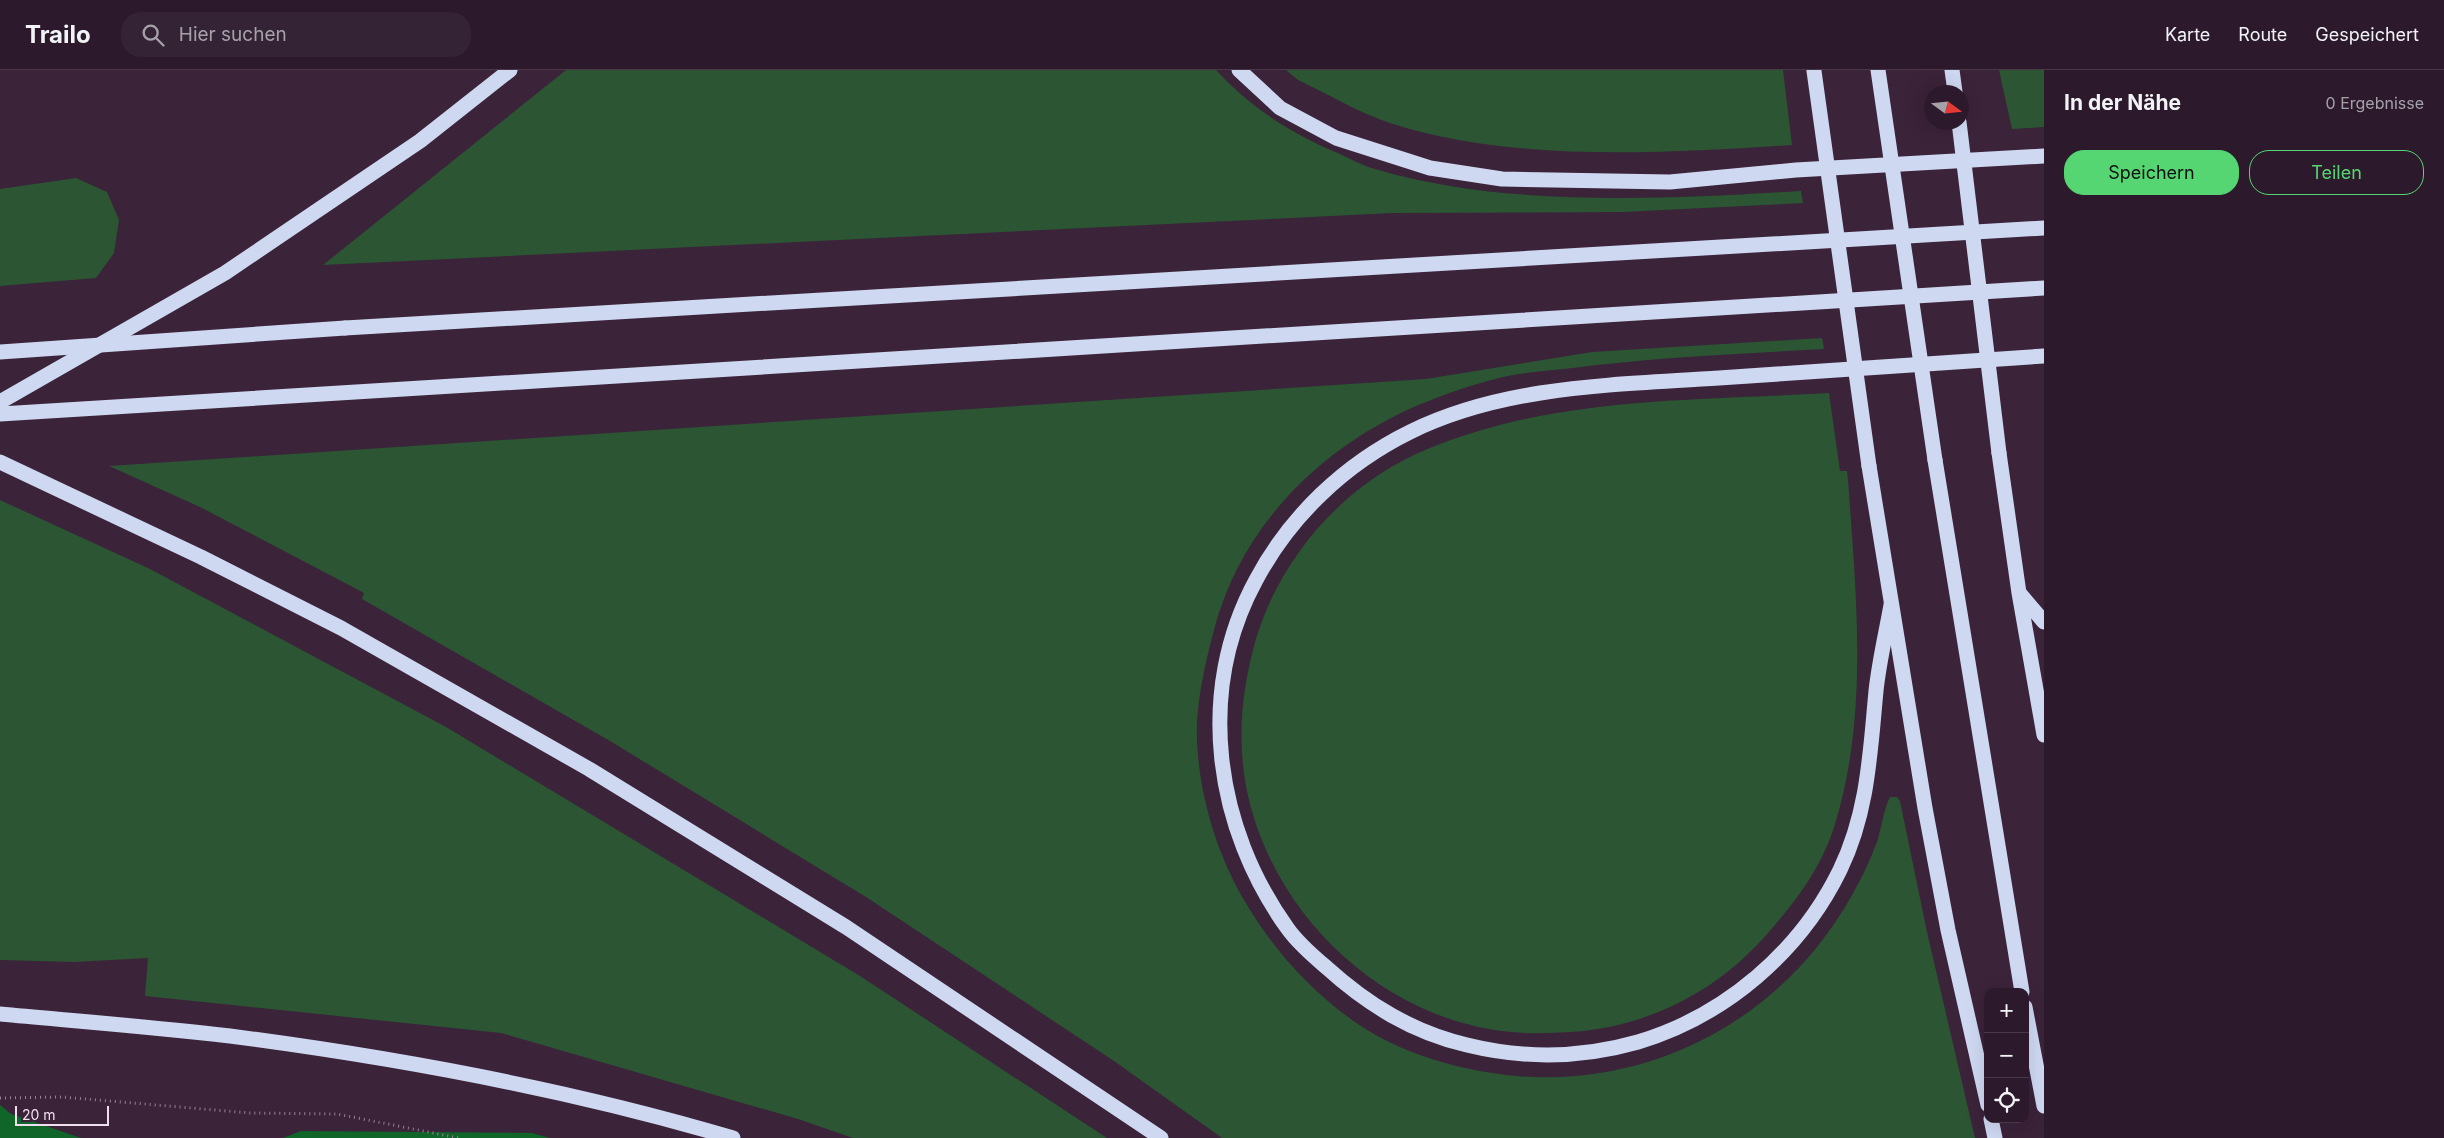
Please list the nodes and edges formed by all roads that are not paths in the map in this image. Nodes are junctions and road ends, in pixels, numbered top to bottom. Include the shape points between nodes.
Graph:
1 (510, 70) edge
2 (1239, 70) edge
3 (1878, 70) edge
4 (1952, 70) edge
5 (1814, 71) edge
6 (1954, 85) edge
7 (1960, 130) edge
8 (2044, 156) edge
9 (2044, 228) edge
10 (2044, 288) edge
11 (0, 352) edge
12 (2044, 356) edge
13 (0, 402) edge
14 (0, 414) edge
15 (0, 462) edge
16 (2020, 593) junction
17 (1891, 605) junction
18 (2044, 622) edge
19 (2044, 735) edge
20 (2021, 988) edge
21 (0, 1014) edge
22 (2029, 1028) edge
23 (1984, 1088) edge
24 (2044, 1106) edge
25 (1992, 1123) edge
26 (733, 1138) edge
27 (1161, 1138) edge
28 (1995, 1138) edge

1 - 13 highway via 420,141 225,273
2 - 8 highway via 1280,108 1336,138 1430,168 1502,180 1670,182 1796,170
3 - 20 highway, bridge via 1935,460
4 - 6 highway
5 - 17 highway, bridge
7 - 16 highway, bridge via 1999,453
9 - 11 highway, bridge via 345,328
10 - 14 highway
12 - 17 highway via 1577,388 1489,404 1415,429 1352,467 1319,494 1282,538 1254,582 1227,660 1222,692 1219,727 1229,807 1258,880 1290,932 1353,991 1413,1028 1452,1042 1535,1055 1570,1055 1654,1037 1698,1019 1767,968 1793,940 1832,886 1856,829 1868,784 1877,686
15 - 27 highway via 201,557 341,628 589,769 846,927
16 - 18 highway
16 - 19 highway
17 - 23 highway via 1948,930
21 - 26 highway via 229,1036 384,1059 525,1085 673,1120
22 - 24 highway
25 - 28 highway

